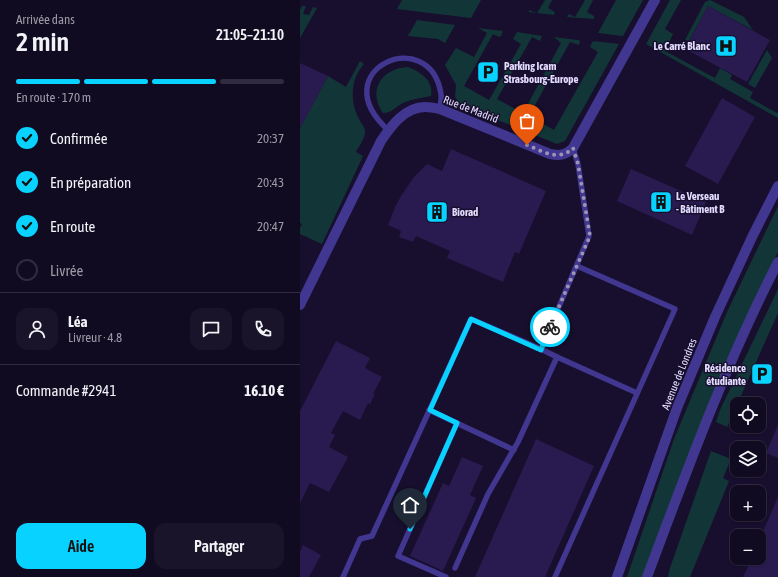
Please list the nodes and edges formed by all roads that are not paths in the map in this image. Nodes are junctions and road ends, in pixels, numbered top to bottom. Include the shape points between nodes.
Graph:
1 (655, 0) edge
2 (440, 109) junction
3 (388, 130) junction
4 (573, 148) junction
5 (778, 186) edge
6 (778, 262) edge
7 (576, 266) junction
8 (300, 305) edge
9 (541, 350) junction
10 (557, 357) junction
11 (637, 393) junction
12 (430, 410) junction
13 (457, 423) junction
14 (514, 450) junction
15 (455, 568) dead end
16 (343, 577) edge
17 (446, 577) edge
18 (555, 577) edge
19 (617, 577) edge
20 (647, 577) edge

1 - 4 street
2 - 3 street, Rue de Madrid via 414,109 402,115
2 - 3 lane via 441,95 438,82 431,70 421,62 409,58 385,62 373,73 366,88 371,110 381,125
2 - 4 street, Rue de Madrid via 550,154 561,155
3 - 8 street, Rue de Madrid
4 - 7 lane via 590,236
5 - 19 street, Avenue de Londres via 753,235 677,408
6 - 20 street via 712,404
7 - 9 lane
7 - 11 lane via 675,309
9 - 10 lane
9 - 12 lane via 471,319
10 - 11 lane
10 - 14 lane
11 - 18 lane
12 - 13 lane
12 - 16 lane via 372,536 360,539
13 - 14 lane
13 - 17 lane via 398,556
14 - 15 lane via 488,494

